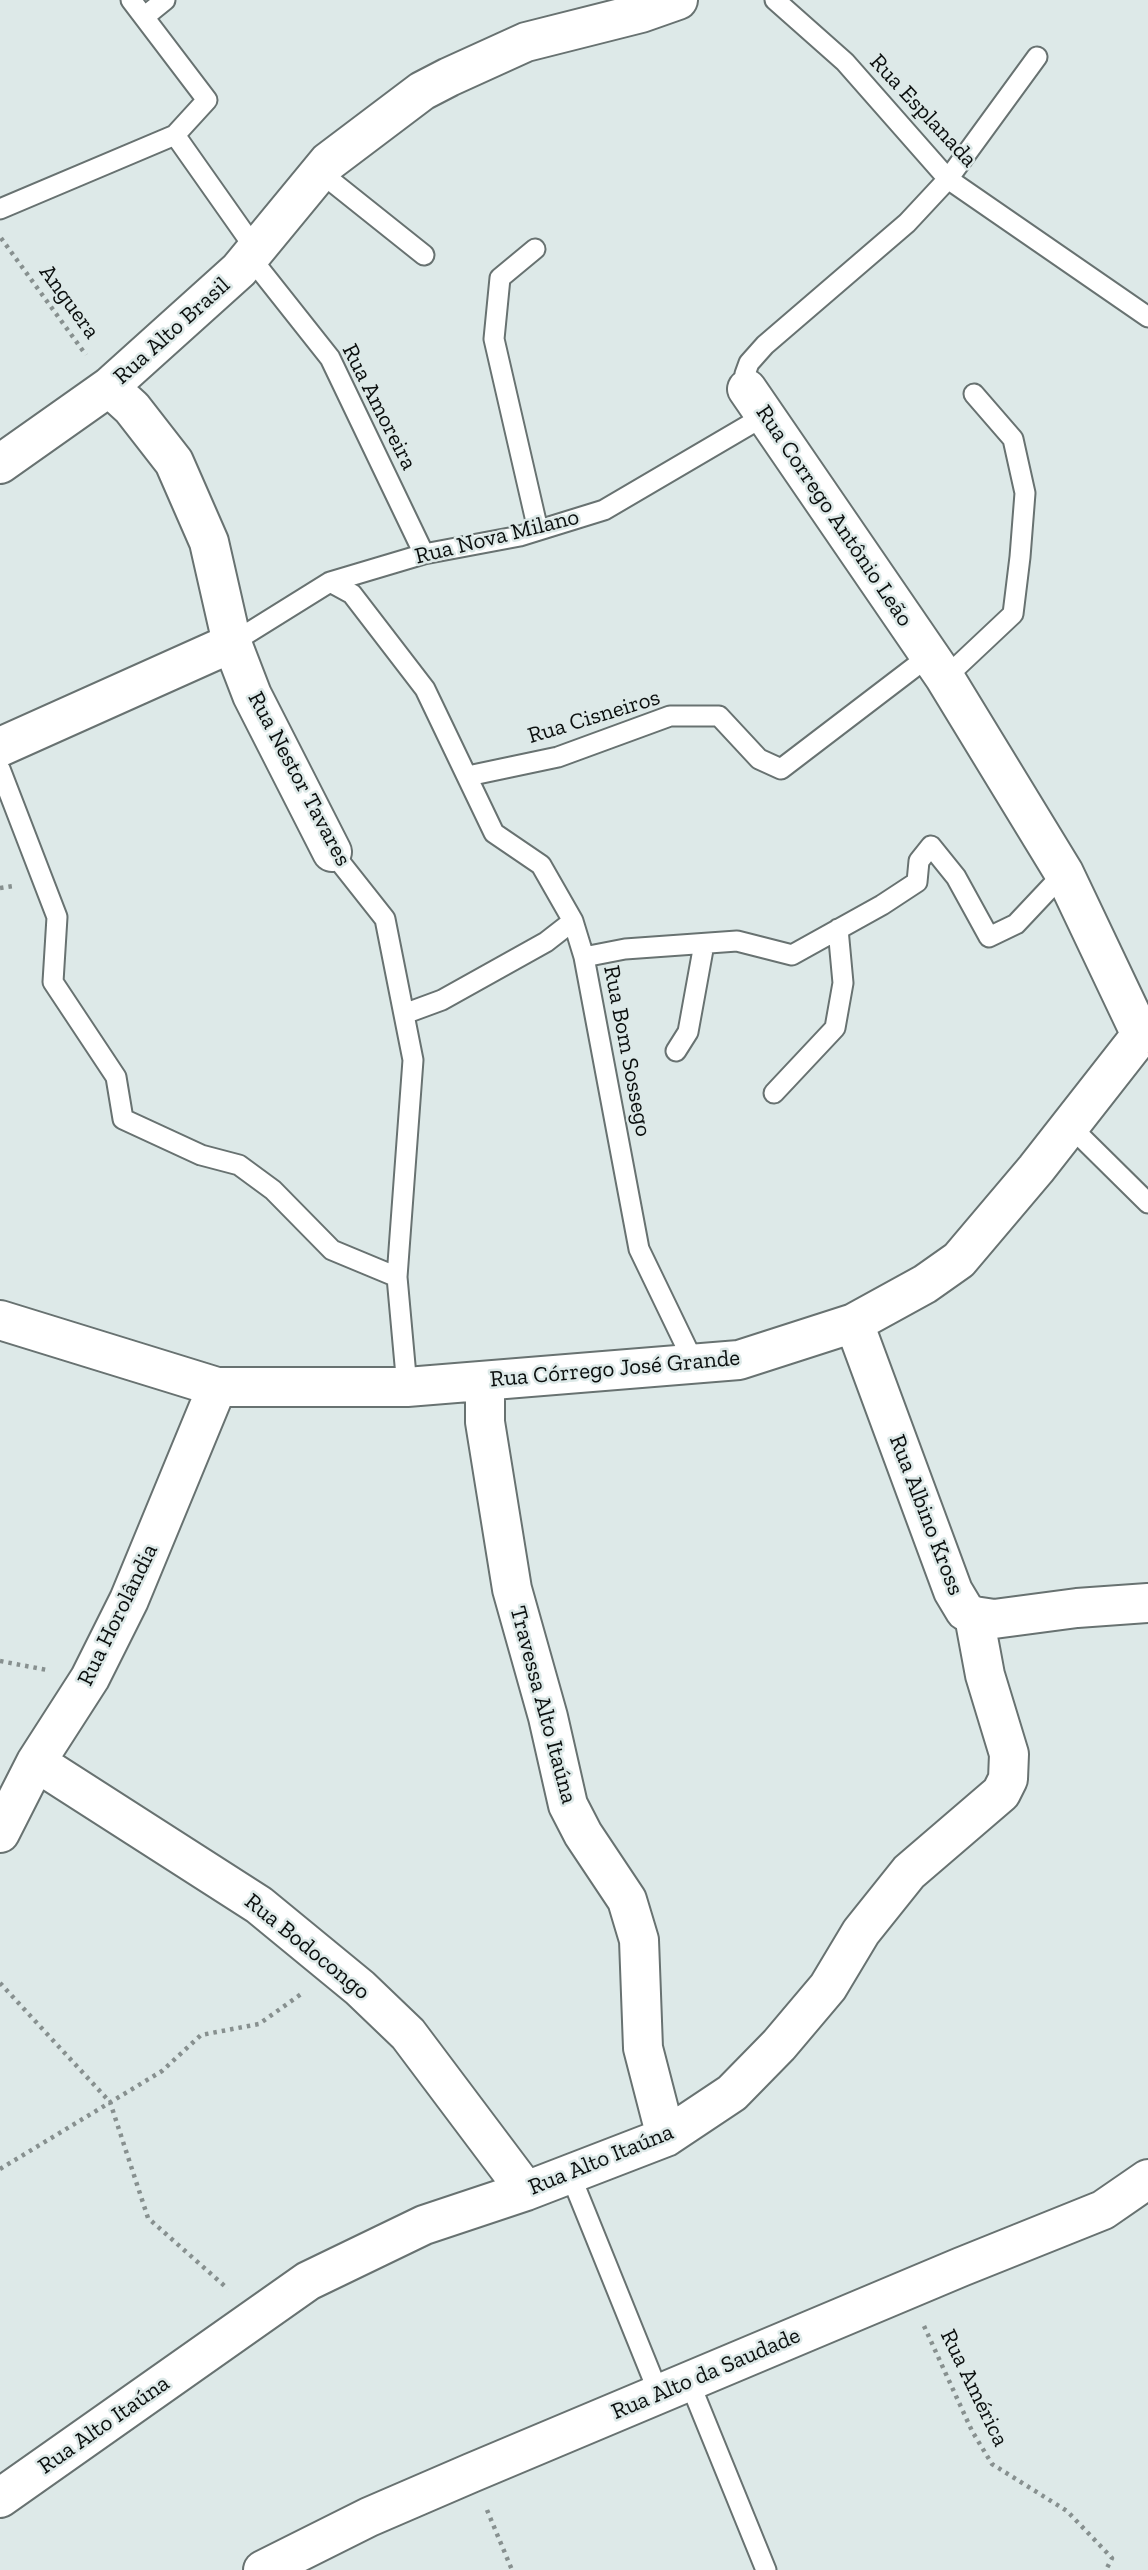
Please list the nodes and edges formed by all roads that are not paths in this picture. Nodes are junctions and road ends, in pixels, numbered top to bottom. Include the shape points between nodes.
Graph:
1 (131, 0) edge
2 (165, 0) edge
3 (678, 0) edge
4 (775, 0) edge
5 (144, 17) junction
6 (1037, 57) dead end
7 (175, 135) junction
8 (320, 172) junction
9 (948, 179) junction
10 (0, 209) edge
11 (536, 249) dead end
12 (253, 254) junction
13 (424, 255) dead end
14 (1148, 317) edge
15 (109, 387) junction
16 (974, 394) dead end
17 (756, 402) junction
18 (0, 464) edge
19 (538, 530) junction
20 (424, 554) junction
21 (330, 582) junction
22 (232, 643) junction
23 (937, 667) junction
24 (0, 747) edge
25 (0, 769) edge
26 (468, 776) junction
27 (332, 852) joint
28 (1064, 873) junction
29 (573, 920) junction
30 (838, 929) junction
31 (705, 944) junction
32 (584, 957) junction
33 (404, 1014) junction
34 (1144, 1030) edge
35 (676, 1051) dead end
36 (774, 1093) dead end
37 (1070, 1126) junction
38 (1148, 1203) edge
39 (397, 1278) junction
40 (0, 1320) edge
41 (853, 1323) junction
42 (695, 1365) junction
43 (485, 1381) junction
44 (217, 1387) junction
45 (407, 1387) junction
46 (1148, 1603) edge
47 (974, 1616) junction
48 (36, 1762) junction
49 (0, 1833) edge
50 (666, 2137) junction
51 (569, 2174) junction
52 (1148, 2179) edge
53 (526, 2191) junction
54 (674, 2387) junction
55 (0, 2498) edge
56 (263, 2570) edge
57 (766, 2570) edge

1 - 5 lane
2 - 5 lane
3 - 8 street, Rua Alto Brasil via 526,43 449,76 422,91
4 - 9 lane, Rua Esplanada via 845,62
5 - 7 lane via 207,100
6 - 9 lane, Rua Corrego Antônio Leão
7 - 10 lane
7 - 12 lane, Rua Amoreira
8 - 12 street, Rua Alto Brasil
8 - 13 lane
9 - 14 lane, Rua Esplanada
9 - 17 lane, Rua Corrego Antônio Leão via 907,223 749,363 745,374
11 - 19 lane via 500,278 494,339
12 - 15 street, Rua Alto Brasil
12 - 20 lane, Rua Amoreira via 330,358
15 - 18 street, Rua Alto Brasil
15 - 22 street, Rua Nestor Tavares via 174,461 208,541
16 - 23 lane via 1013,439 1024,493 1013,614
17 - 19 lane, Rua Nova Milano via 604,510
17 - 23 street, Rua Corrego Antônio Leão
19 - 20 lane, Rua Nova Milano
20 - 21 lane, Rua Nova Milano
21 - 22 lane, Rua Nova Milano
21 - 26 lane via 352,594 425,689
22 - 24 street
22 - 27 street, Rua Nestor Tavares via 252,695
23 - 26 lane, Rua Cisneiros via 781,769 759,759 719,716 670,716 558,757
23 - 28 street, Rua Corrego Antônio Leão
25 - 39 lane via 57,917 53,982 116,1077 123,1119 201,1155 239,1166 273,1190 332,1250
26 - 29 lane via 494,833 541,865
27 - 33 lane, Rua Nestor Tavares via 385,919
28 - 30 lane, Rua Bom Sossego via 1016,924 989,937 956,877 931,846 919,861 917,882
28 - 34 street, Rua Corrego Antônio Leão
29 - 32 lane
29 - 33 lane via 546,942 442,1000
30 - 31 lane, Rua Bom Sossego via 792,954 737,941
30 - 36 lane via 843,984 835,1028
31 - 32 lane, Rua Bom Sossego via 625,949
31 - 35 lane via 688,1032
32 - 42 lane, Rua Bom Sossego via 639,1249
33 - 39 lane, Rua Nestor Tavares via 413,1060
34 - 37 street, Rua Córrego José Grande
37 - 38 lane
37 - 41 street, Rua Córrego José Grande via 959,1260
39 - 45 lane, Rua Nestor Tavares
40 - 44 street, Rua Córrego José Grande
41 - 42 street, Rua Córrego José Grande via 739,1360
41 - 47 street, Rua Albino Kross via 953,1591 965,1611
42 - 43 street, Rua Córrego José Grande
43 - 45 street, Rua Córrego José Grande
43 - 50 street, Travessa Alto Itaúna via 485,1422 512,1589 568,1805 627,1900 639,1940 643,2048
44 - 45 street, Rua Córrego José Grande
44 - 48 street, Rua Horolândia via 129,1600 90,1678
46 - 47 street, Rua Albino Kross via 995,1619
47 - 50 street, Rua Alto Itaúna via 985,1675 1009,1754 1008,1779 1001,1793 909,1872 861,1932 828,1987 732,2094
48 - 49 street, Rua Horolândia
48 - 53 street, Rua Bodocongo via 259,1905 337,1969 408,2034
50 - 51 street, Rua Alto Itaúna
51 - 53 street, Rua Alto Itaúna
51 - 54 lane
52 - 54 street, Rua Alto da Saudade via 1103,2210
53 - 55 street, Rua Alto Itaúna via 424,2225 308,2281
54 - 56 street, Rua Alto da Saudade via 369,2517
54 - 57 lane

